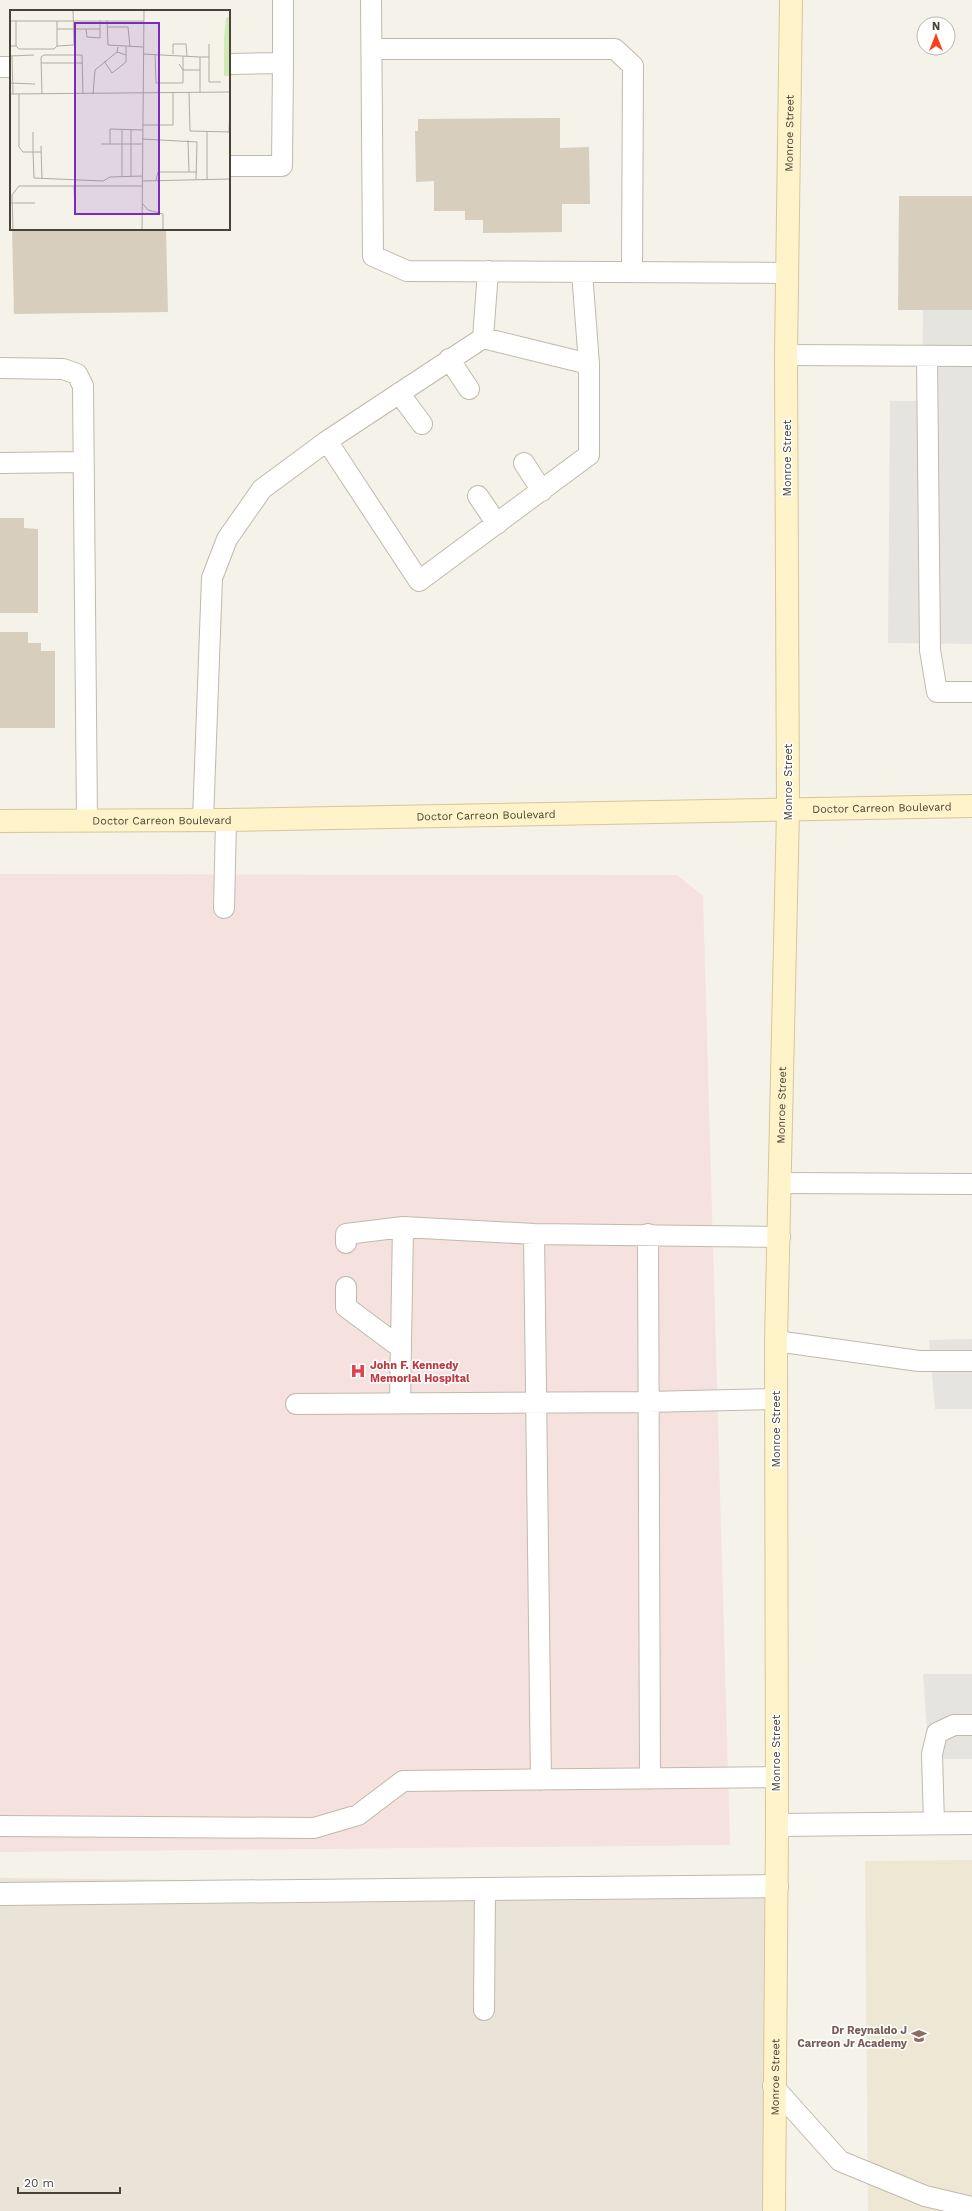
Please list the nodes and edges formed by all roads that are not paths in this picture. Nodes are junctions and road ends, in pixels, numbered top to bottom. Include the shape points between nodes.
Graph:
1 (283, 0) edge
2 (371, 0) edge
3 (791, 0) edge
4 (372, 49) junction
5 (283, 63) junction
6 (230, 64) edge
7 (230, 166) edge
8 (488, 271) junction
9 (582, 272) junction
10 (632, 272) junction
11 (788, 272) junction
12 (483, 338) junction
13 (786, 355) junction
14 (972, 356) edge
15 (927, 357) junction
16 (449, 359) junction
17 (589, 364) junction
18 (0, 368) edge
19 (469, 389) dead end
20 (399, 393) junction
21 (422, 424) dead end
22 (327, 441) junction
23 (83, 462) junction
24 (0, 463) edge
25 (524, 463) dead end
26 (542, 490) junction
27 (478, 496) dead end
28 (497, 524) junction
29 (972, 692) edge
30 (972, 806) edge
31 (788, 811) junction
32 (203, 820) junction
33 (226, 820) junction
34 (0, 821) edge
35 (87, 821) junction
36 (224, 908) dead end
37 (781, 1183) junction
38 (972, 1184) edge
39 (403, 1227) junction
40 (534, 1234) junction
41 (648, 1234) junction
42 (780, 1237) junction
43 (346, 1243) dead end
44 (346, 1287) dead end
45 (776, 1342) junction
46 (401, 1348) junction
47 (972, 1361) edge
48 (776, 1399) junction
49 (647, 1402) junction
50 (400, 1403) junction
51 (536, 1403) junction
52 (296, 1404) dead end
53 (972, 1725) edge
54 (776, 1778) junction
55 (650, 1779) junction
56 (540, 1780) junction
57 (972, 1822) edge
58 (934, 1823) junction
59 (777, 1825) junction
60 (0, 1826) edge
61 (777, 1886) junction
62 (485, 1888) junction
63 (0, 1894) edge
64 (484, 2010) dead end
65 (773, 2086) junction
66 (972, 2207) edge
67 (774, 2211) edge

1 - 5 lane
2 - 4 lane
3 - 11 main road, Monroe Street
4 - 8 lane via 374,256 407,271
4 - 10 lane via 615,50 633,66
5 - 6 lane
5 - 7 lane via 282,166
8 - 9 lane
8 - 12 lane
9 - 10 lane
9 - 17 lane
10 - 11 lane
11 - 13 main road, Monroe Street
12 - 16 lane
12 - 17 lane
13 - 15 lane
13 - 31 main road, Monroe Street
14 - 15 lane
15 - 29 lane via 930,650 937,692
16 - 19 lane
16 - 20 lane
17 - 26 lane via 589,455
18 - 23 lane via 63,369 77,374 83,386
20 - 21 lane
20 - 22 lane
22 - 28 lane via 419,581
22 - 32 lane via 262,489 227,539 212,578
23 - 24 lane
23 - 35 lane
25 - 26 lane
26 - 28 lane
27 - 28 lane
30 - 31 main road, Doctor Carreon Boulevard
31 - 33 main road, Doctor Carreon Boulevard
31 - 37 main road, Monroe Street
32 - 33 main road, Doctor Carreon Boulevard
32 - 35 main road, Doctor Carreon Boulevard
33 - 36 lane
34 - 35 main road, Doctor Carreon Boulevard
37 - 38 lane
37 - 42 main road, Monroe Street
39 - 40 lane
39 - 43 lane via 346,1234
39 - 46 lane
40 - 41 lane
40 - 51 lane
41 - 42 lane
41 - 49 lane
42 - 45 main road, Monroe Street
44 - 46 lane via 346,1307
45 - 47 lane via 919,1361
45 - 48 main road, Monroe Street
46 - 50 lane
48 - 49 lane
48 - 54 main road, Monroe Street
49 - 51 lane
49 - 55 lane
50 - 51 lane
50 - 52 lane
51 - 56 lane
53 - 58 lane via 954,1725 937,1733 932,1754
54 - 55 lane
54 - 59 main road, Monroe Street
55 - 56 lane
56 - 60 lane via 403,1781 358,1815 314,1828
57 - 58 street
58 - 59 street
59 - 61 main road, Monroe Street
61 - 62 street
61 - 65 main road, Monroe Street
62 - 63 street
62 - 64 lane
65 - 66 lane via 840,2161 925,2196
65 - 67 main road, Monroe Street

